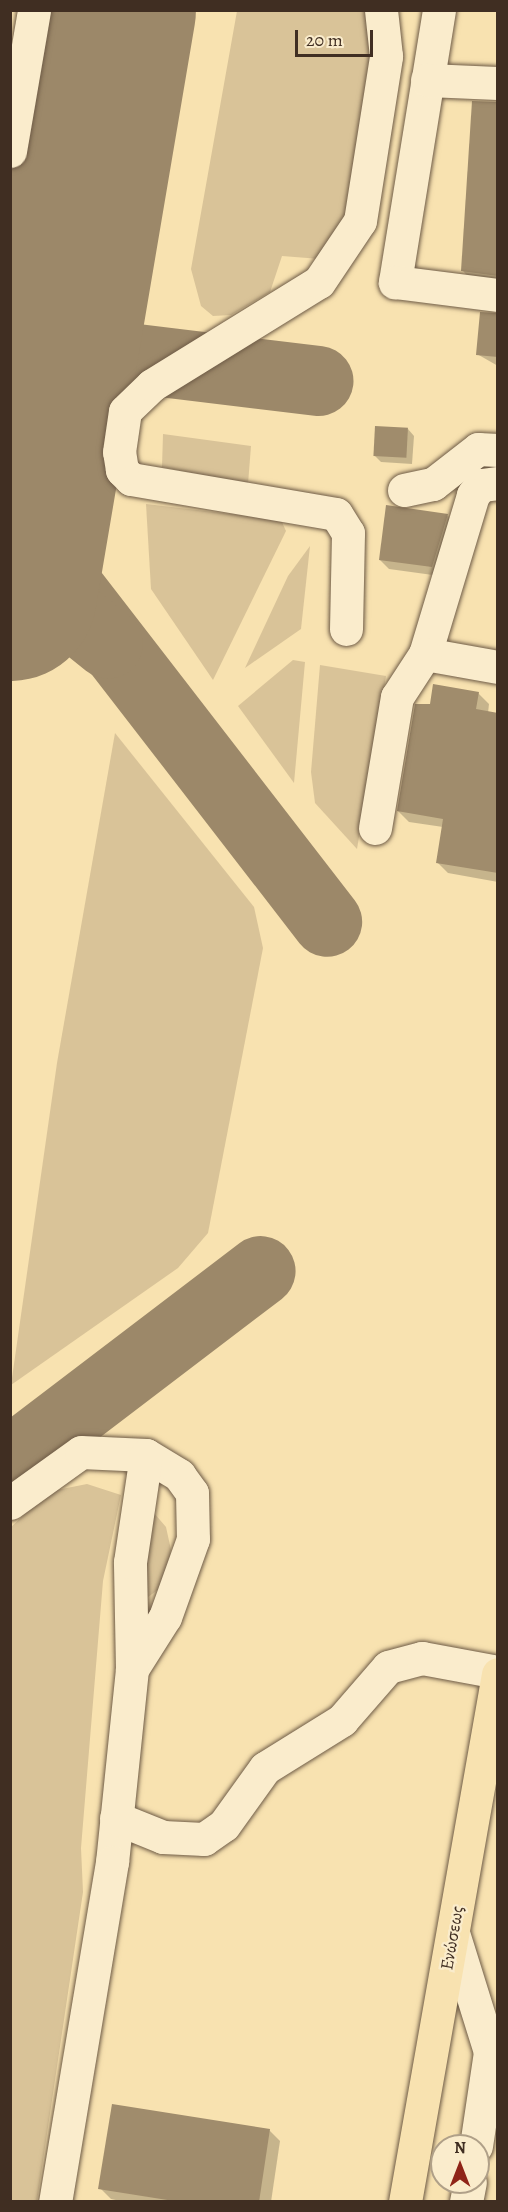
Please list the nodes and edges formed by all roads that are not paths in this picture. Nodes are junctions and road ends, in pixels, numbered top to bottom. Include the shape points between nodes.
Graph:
1 (34, 10) edge
2 (381, 10) edge
3 (439, 10) edge
4 (427, 80) junction
5 (498, 83) edge
6 (10, 151) edge
7 (498, 295) edge
8 (498, 450) edge
9 (498, 483) edge
10 (404, 490) dead end
11 (346, 629) dead end
12 (425, 654) junction
13 (498, 667) edge
14 (375, 828) dead end
15 (146, 1455) junction
16 (10, 1503) edge
17 (132, 1669) junction
18 (498, 1673) edge
19 (116, 1818) junction
20 (453, 1932) junction
21 (478, 2134) edge
22 (55, 2202) edge
23 (405, 2202) edge

1 - 6 lane
2 - 11 lane via 386,56 360,221 319,282 183,364 138,398 125,411 119,452 122,470 131,479 336,514 348,533
3 - 4 lane
4 - 5 lane
4 - 7 lane via 395,282
8 - 10 lane via 478,449 433,484
9 - 12 lane via 482,485 473,495
12 - 13 lane
12 - 14 lane via 397,697
15 - 16 lane via 81,1452
15 - 17 lane via 130,1562
15 - 17 lane via 179,1475 192,1492 193,1539 165,1617
17 - 19 lane
18 - 19 lane via 422,1658 388,1667 342,1720 265,1768 224,1825 204,1839 163,1837
18 - 20 main road, Ενώσεως
19 - 22 lane
20 - 21 lane via 490,2052
20 - 23 main road, Ενώσεως

